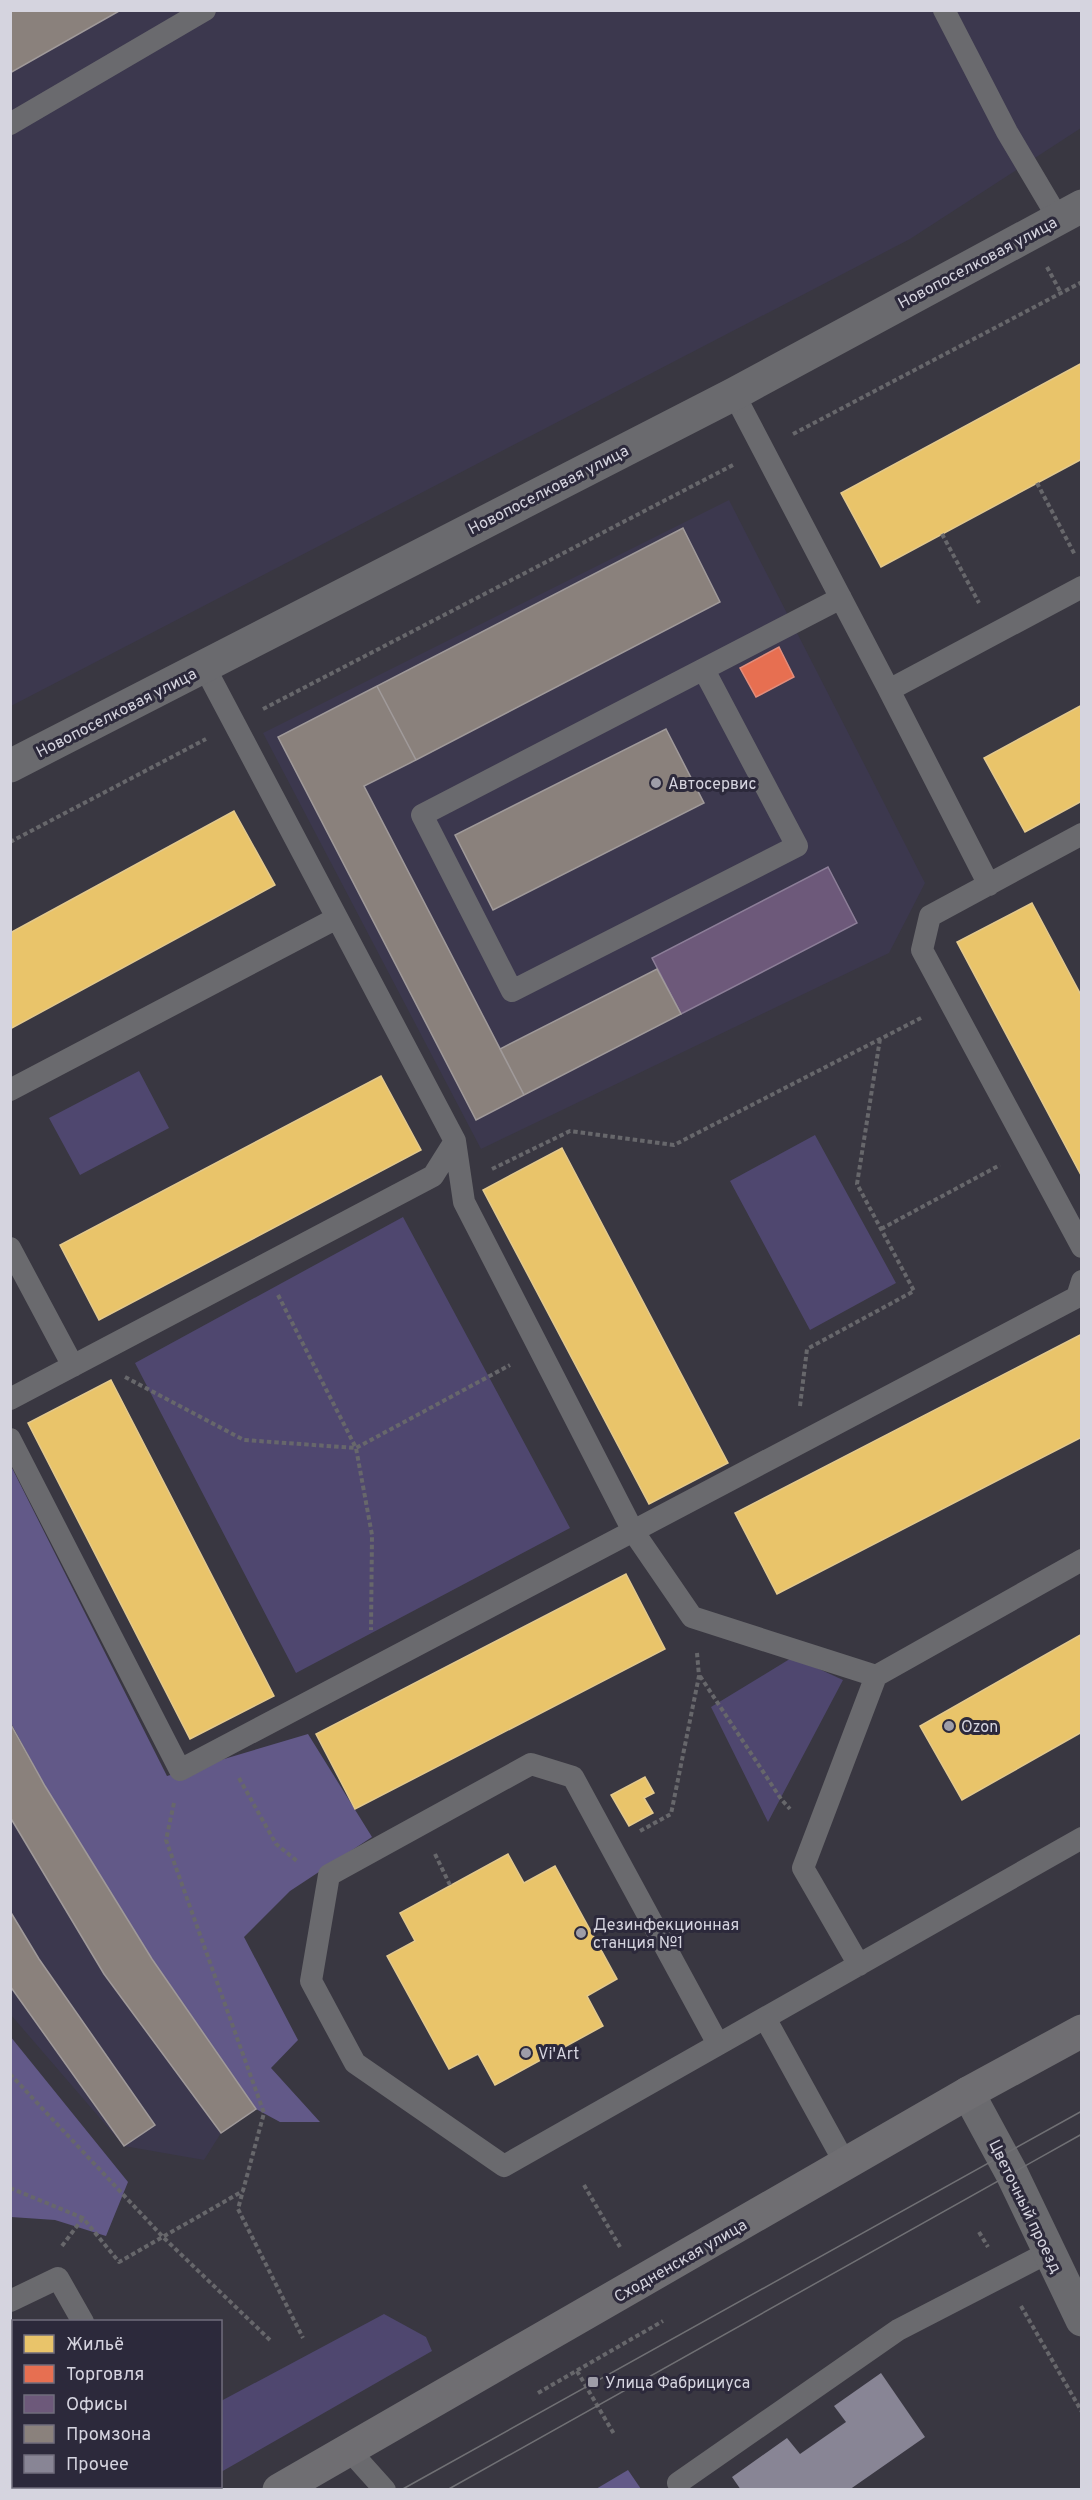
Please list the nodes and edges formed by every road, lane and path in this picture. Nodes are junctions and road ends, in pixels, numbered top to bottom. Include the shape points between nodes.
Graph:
1 (205, 10) edge
2 (944, 10) edge
3 (10, 124) edge
4 (1070, 212) edge
5 (1044, 262) dead end
6 (1082, 282) edge
7 (1061, 293) junction
8 (734, 394) junction
9 (801, 430) dead end
10 (713, 476) dead end
11 (1037, 483) dead end
12 (942, 534) dead end
13 (1076, 556) dead end
14 (1082, 587) edge
15 (841, 598) junction
16 (996, 632) junction
17 (204, 666) junction
18 (704, 670) junction
19 (889, 690) junction
20 (235, 724) junction
21 (10, 766) edge
22 (1082, 834) edge
23 (10, 842) edge
24 (989, 885) junction
25 (337, 918) junction
26 (950, 1002) junction
27 (880, 1039) junction
28 (10, 1090) edge
29 (455, 1141) junction
30 (1029, 1150) junction
31 (462, 1184) junction
32 (882, 1229) junction
33 (1082, 1247) edge
34 (10, 1248) edge
35 (1080, 1290) edge
36 (278, 1294) dead end
37 (540, 1349) junction
38 (100, 1352) junction
39 (73, 1366) junction
40 (10, 1399) edge
41 (10, 1439) edge
42 (796, 1445) junction
43 (356, 1448) junction
44 (633, 1531) junction
45 (1082, 1560) edge
46 (692, 1617) junction
47 (370, 1670) junction
48 (699, 1676) junction
49 (876, 1676) junction
50 (180, 1770) junction
51 (781, 1799) dead end
52 (251, 1800) dead end
53 (1082, 1839) edge
54 (611, 1847) junction
55 (302, 1865) dead end
56 (859, 1965) junction
57 (765, 2018) junction
58 (1082, 2031) edge
59 (718, 2044) junction
60 (10, 2074) edge
61 (968, 2093) junction
62 (846, 2165) junction
63 (584, 2185) dead end
64 (10, 2188) edge
65 (244, 2191) junction
66 (980, 2232) dead end
67 (163, 2237) junction
68 (622, 2251) dead end
69 (1049, 2252) junction
70 (1003, 2276) junction
71 (10, 2301) edge
72 (82, 2320) edge
73 (1082, 2320) edge
74 (663, 2321) dead end
75 (303, 2338) dead end
76 (270, 2340) dead end
77 (577, 2371) junction
78 (538, 2393) dead end
79 (1082, 2412) edge
80 (614, 2434) dead end
81 (350, 2451) junction
82 (678, 2483) dead end
83 (279, 2490) edge
84 (385, 2490) edge

1 - 3 lane
2 - 4 lane via 1007,132
4 - 8 street, Новопоселковая улица
5 - 7 path
6 - 7 path
7 - 9 path
8 - 15 lane
8 - 17 street, Новопоселковая улица
10 - 20 path
11 - 13 path
12 - 16 path
14 - 16 lane
15 - 18 lane
15 - 19 lane
16 - 19 lane
17 - 20 lane
17 - 21 street, Новопоселковая улица
18 - 18 lane via 422,815 512,991 796,846
19 - 24 lane
20 - 23 path
20 - 25 lane
22 - 24 lane
24 - 26 lane via 930,916 922,950
25 - 28 lane
25 - 29 lane
26 - 27 path
26 - 30 lane
27 - 31 path via 674,1145 570,1131
27 - 32 path via 857,1184
29 - 31 lane
29 - 38 lane via 433,1176
30 - 32 path
30 - 33 lane
31 - 37 lane via 464,1202
32 - 42 path via 914,1291 807,1349
34 - 39 lane
35 - 42 lane
36 - 43 path
37 - 43 path
37 - 44 lane
38 - 39 lane
38 - 43 path via 116,1372 244,1440
39 - 40 lane
41 - 50 lane
42 - 44 lane
43 - 47 path via 372,1535
44 - 46 lane
44 - 47 lane
45 - 49 lane
46 - 48 path
46 - 49 lane
47 - 50 lane
48 - 51 path
48 - 54 path via 671,1814
49 - 56 lane via 803,1868
50 - 65 path via 166,1839 264,2113
52 - 55 path via 276,1844
53 - 56 lane
54 - 59 lane
54 - 59 lane via 573,1777 531,1764 328,1875 311,1981 355,2063 504,2166
56 - 57 lane
57 - 59 lane
57 - 62 lane
58 - 61 street, Сходненская улица
60 - 67 path
61 - 62 street, Сходненская улица
61 - 69 street, Цветочный проезд
62 - 81 street, Сходненская улица
63 - 68 path
64 - 67 path via 83,2218 119,2262
65 - 67 path
65 - 75 path via 238,2209
66 - 70 path
67 - 76 path
69 - 70 lane
69 - 73 street, Цветочный проезд
70 - 79 path
70 - 82 lane via 898,2330
71 - 72 lane via 58,2278
74 - 77 path
77 - 78 path
77 - 80 path
81 - 83 street, Сходненская улица
81 - 84 lane

